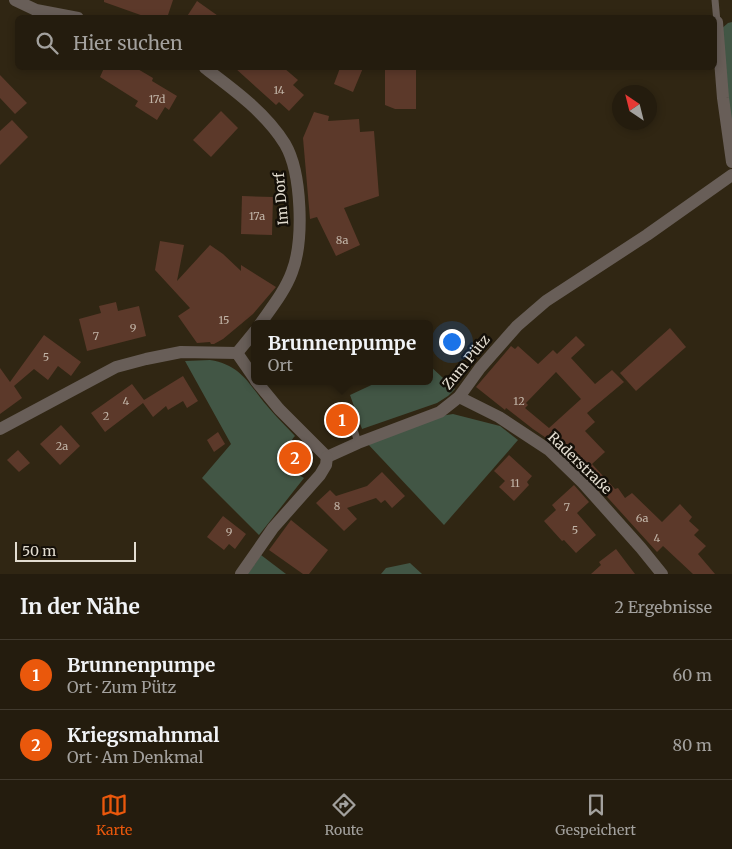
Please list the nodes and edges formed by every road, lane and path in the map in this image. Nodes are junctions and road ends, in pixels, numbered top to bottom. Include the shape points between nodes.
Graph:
1 (15, 0) edge
2 (715, 0) edge
3 (62, 15) edge
4 (716, 15) edge
5 (717, 22) edge
6 (207, 70) edge
7 (732, 162) edge
8 (732, 175) edge
9 (263, 320) edge
10 (251, 335) edge
11 (236, 353) junction
12 (251, 374) edge
13 (259, 385) edge
14 (459, 397) junction
15 (347, 406) dead end
16 (0, 429) edge
17 (358, 443) junction
18 (327, 457) junction
19 (241, 574) edge
20 (662, 574) edge

1 - 3 street via 36,10
2 - 4 lane
5 - 7 street
6 - 9 street, Im Dorf via 255,109 278,134 286,145 296,174 300,228 293,270 285,289
8 - 14 street, Zum Pütz via 546,301 499,345
10 - 11 street
11 - 12 street
11 - 16 street via 181,352 116,367
13 - 18 street
14 - 17 street, Zum Pütz via 440,412
14 - 20 street, Raderstraße via 499,417 549,450 583,483
15 - 17 lane
17 - 18 street, Zum Pütz
18 - 19 street via 320,474 273,528

